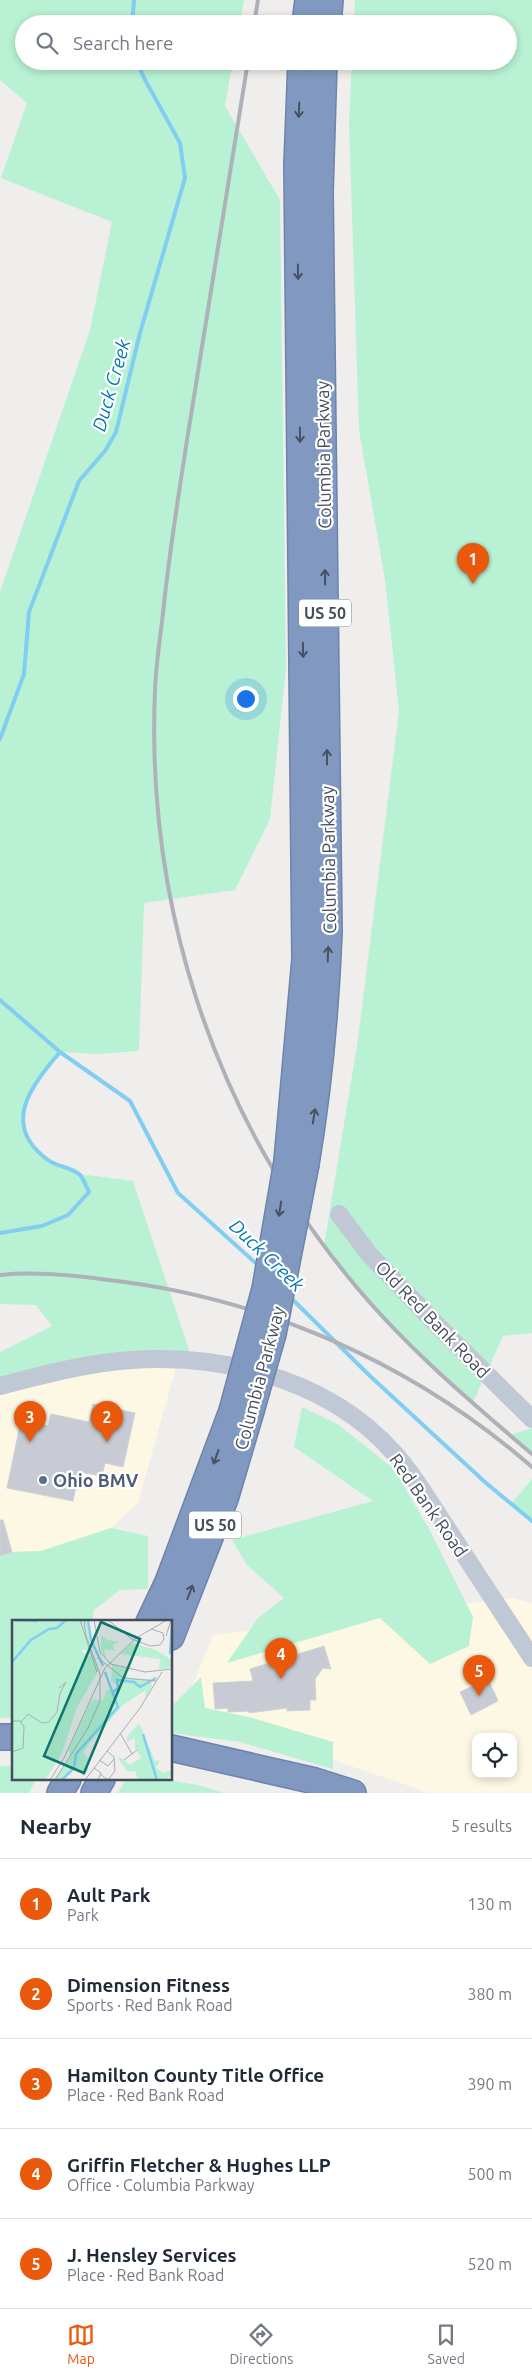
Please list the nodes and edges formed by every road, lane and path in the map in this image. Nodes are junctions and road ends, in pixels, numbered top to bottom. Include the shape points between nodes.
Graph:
1 (308, 0) edge
2 (330, 0) edge
3 (306, 15) edge
4 (329, 15) edge
5 (301, 70) edge
6 (324, 70) edge
7 (297, 1162) junction
8 (339, 1214) dead end
9 (0, 1386) edge
10 (526, 1408) edge
11 (242, 1411) junction
12 (150, 1620) edge
13 (172, 1634) edge
14 (532, 1658) edge
15 (172, 1748) edge
16 (172, 1762) edge
17 (101, 1780) edge
18 (94, 1793) edge
19 (306, 1793) edge
20 (353, 1793) edge

1 - 3 highway
2 - 4 highway
5 -> 7 highway, Columbia Parkway / US 50 via 297,164 306,959
7 -> 6 highway, Columbia Parkway / US 50 via 317,1099 325,1024 329,932 320,192
7 - 11 highway, Columbia Parkway / US 50, bridge via 273,1334
8 - 10 street, Old Red Bank Road via 375,1260 438,1326
9 - 14 street, Red Bank Road via 69,1368 178,1360 272,1376 302,1386 329,1400 374,1432 410,1472
11 -> 12 highway, Columbia Parkway / US 50 via 204,1488
13 -> 11 highway, Columbia Parkway / US 50 via 225,1499
15 - 20 highway
16 - 19 highway
17 - 18 highway

